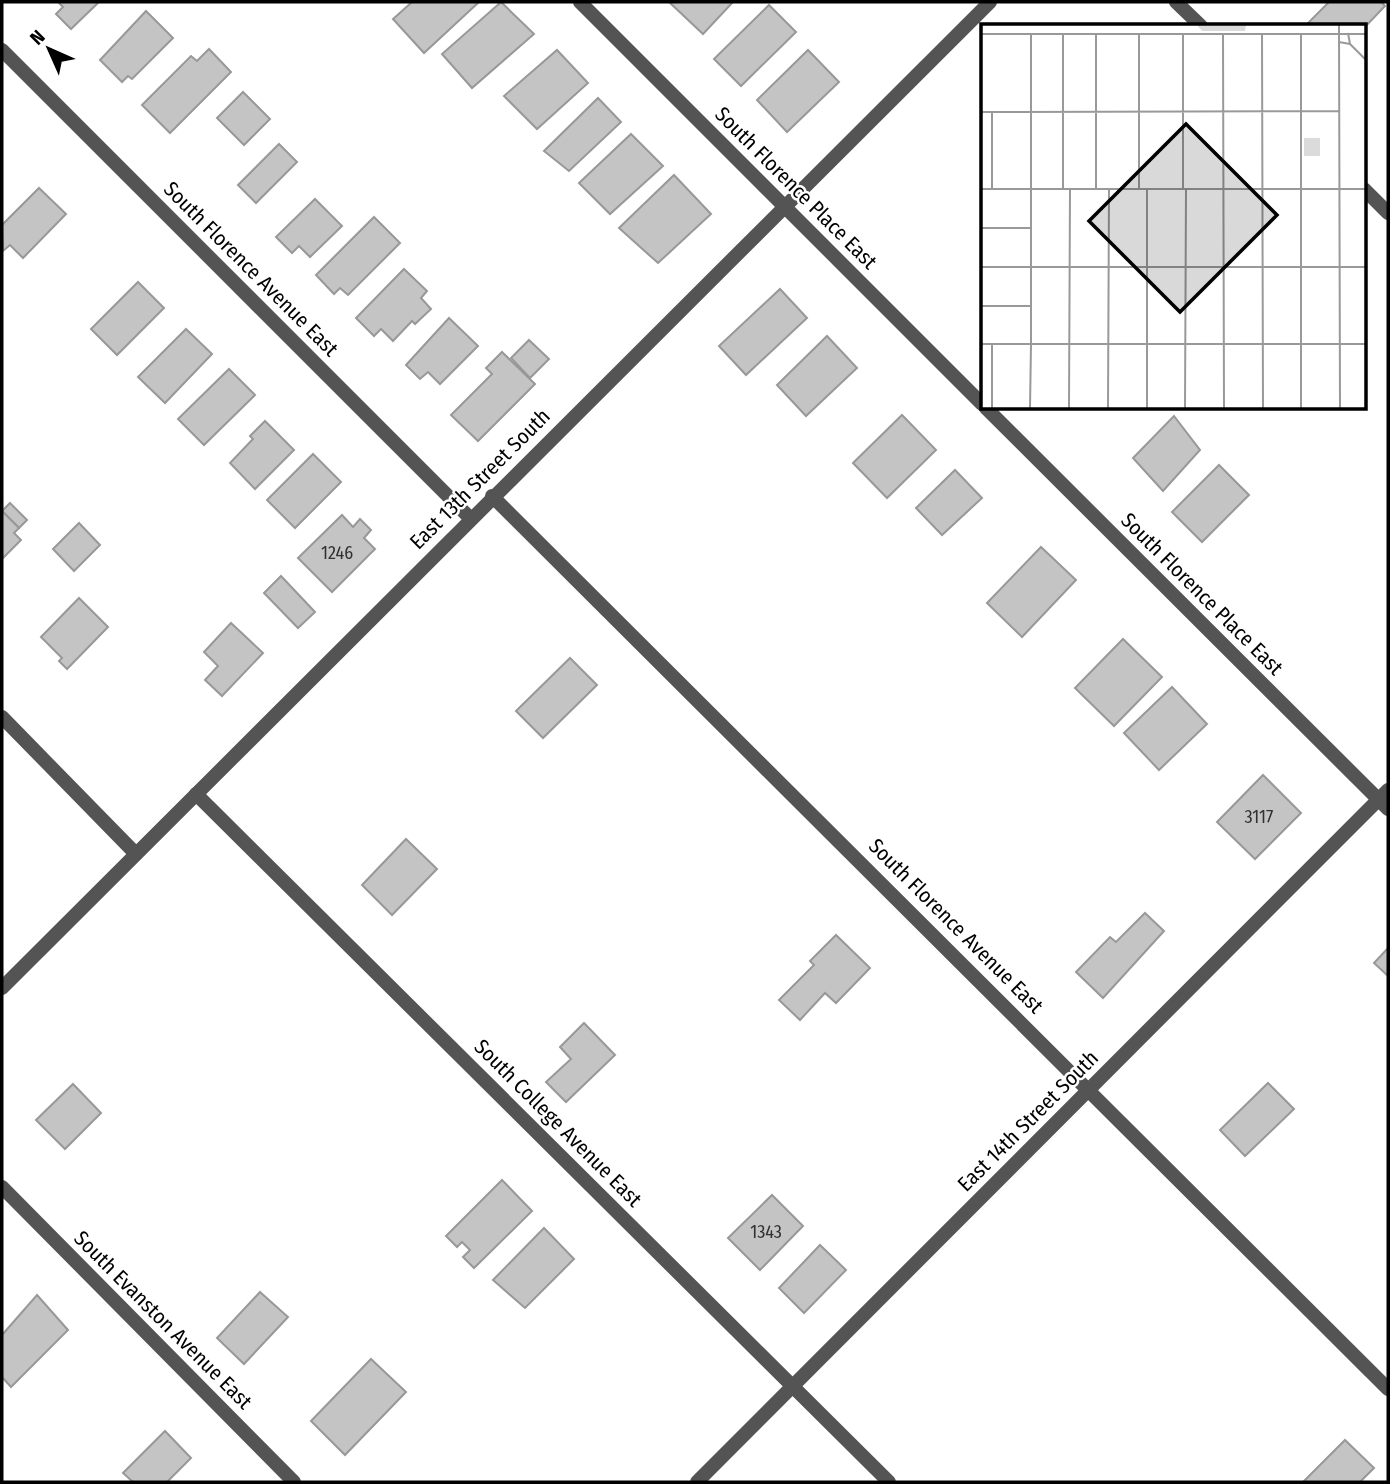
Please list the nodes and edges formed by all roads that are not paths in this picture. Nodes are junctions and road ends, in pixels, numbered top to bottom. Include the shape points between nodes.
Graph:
1 (580, 2) edge
2 (990, 2) edge
3 (1176, 2) edge
4 (1199, 24) edge
5 (2, 50) edge
6 (1366, 191) edge
7 (786, 207) junction
8 (1388, 213) edge
9 (981, 403) edge
10 (988, 410) edge
11 (492, 496) junction
12 (470, 518) junction
13 (2, 717) edge
14 (196, 794) junction
15 (1385, 799) edge
16 (136, 854) junction
17 (2, 988) edge
18 (1090, 1089) junction
19 (2, 1187) edge
20 (793, 1385) junction
21 (1388, 1389) edge
22 (294, 1482) edge
23 (697, 1482) edge
24 (889, 1482) edge

1 - 7 street, South Florence Place East
2 - 7 street, East 13th Street South
3 - 4 street
5 - 12 street, South Florence Avenue East
6 - 8 street
7 - 9 street, South Florence Place East
7 - 11 street, East 13th Street South
10 - 15 street, South Florence Place East
11 - 12 street, East 13th Street South
11 - 18 street, South Florence Avenue East
12 - 14 street, East 13th Street South
13 - 16 street
14 - 16 street, East 13th Street South
14 - 20 street, South College Avenue East
15 - 18 street, East 14th Street South
16 - 17 street, East 13th Street South
18 - 20 street, East 14th Street South
18 - 21 street, South Florence Avenue East
19 - 22 street, South Evanston Avenue East
20 - 23 street, East 14th Street South
20 - 24 street, South College Avenue East

